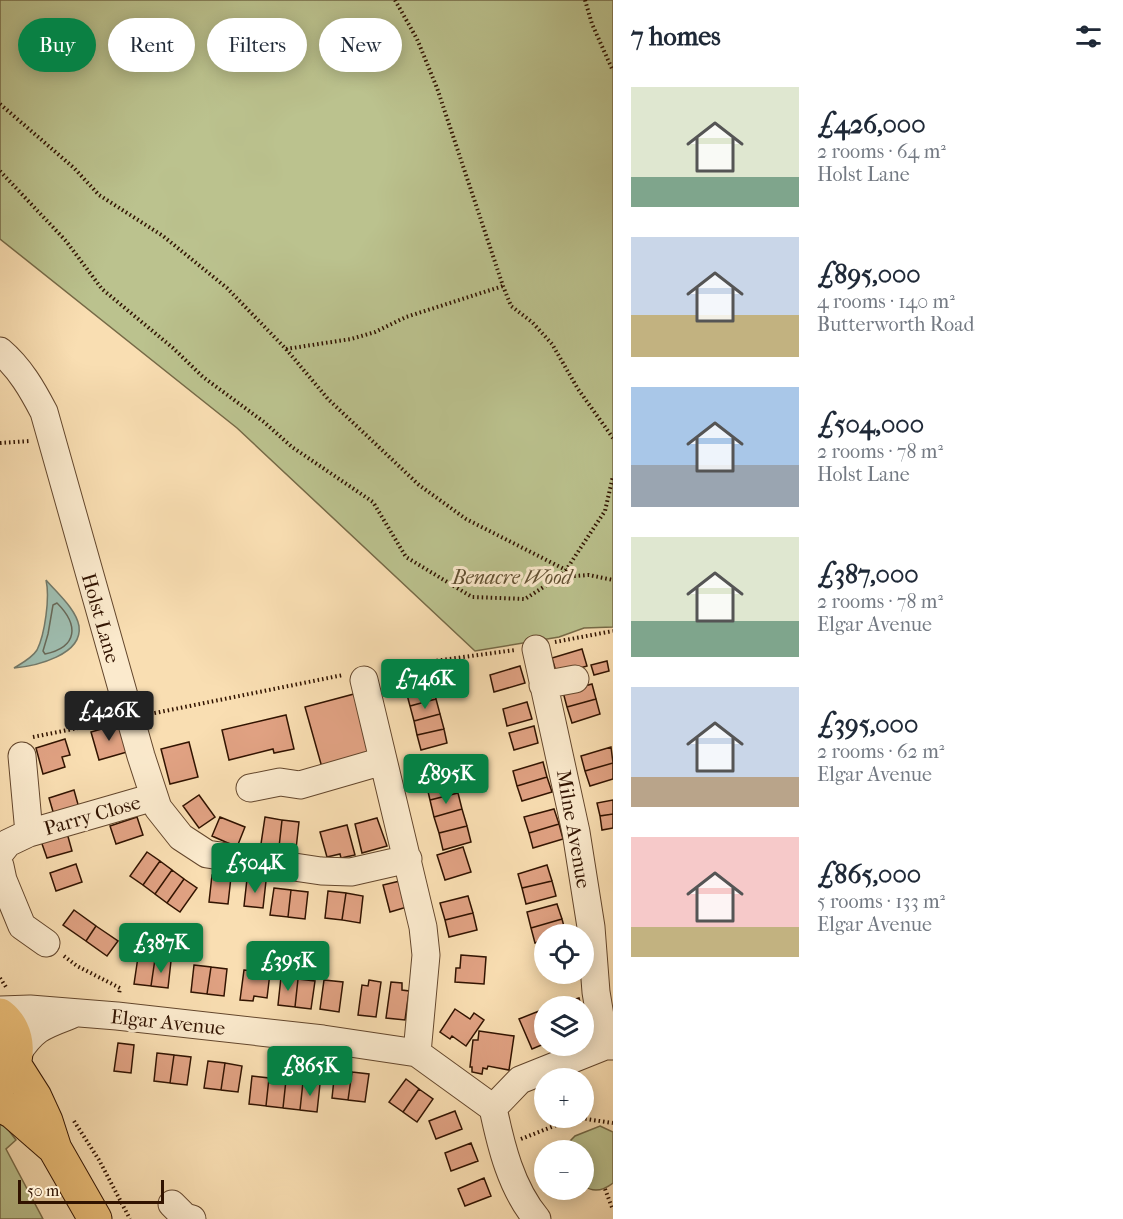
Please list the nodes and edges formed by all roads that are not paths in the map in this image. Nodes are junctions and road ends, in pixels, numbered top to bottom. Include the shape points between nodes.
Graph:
1 (0, 351) edge
2 (533, 647) road end
3 (362, 674) road end
4 (575, 679) dead end
5 (543, 685) junction
6 (24, 747) road end
7 (383, 761) junction
8 (250, 788) dead end
9 (154, 797) junction
10 (29, 833) junction
11 (0, 853) edge
12 (408, 860) junction
13 (0, 866) edge
14 (46, 943) road end
15 (2, 1004) edge
16 (75, 1013) junction
17 (609, 1046) edge
18 (417, 1053) junction
19 (10, 1067) edge
20 (0, 1105) edge
21 (493, 1107) junction
22 (55, 1149) junction
23 (523, 1215) edge
24 (94, 1219) edge

1 - 9 street, Holst Lane via 30,384 44,412
2 - 5 street, Milne Avenue
3 - 7 street
4 - 5 street
5 - 17 street, Milne Avenue via 576,832 591,927 596,992
6 - 10 street, Parry Close
7 - 8 street via 300,785 280,782
7 - 12 street
9 - 10 street, Parry Close
9 - 12 street, Holst Lane via 181,837 207,854 351,872
10 - 11 street, Parry Close via 8,843
12 - 18 street via 426,955
13 - 14 street via 22,926
15 - 16 street, Elgar Avenue
15 - 19 main road via 16,1041
16 - 18 street, Elgar Avenue
16 - 19 street, Elgar Avenue via 29,1035
17 - 21 street via 520,1080
18 - 21 street, Elgar Avenue
19 - 22 main road via 34,1097
20 - 22 main road
21 - 23 street
22 - 24 main road

